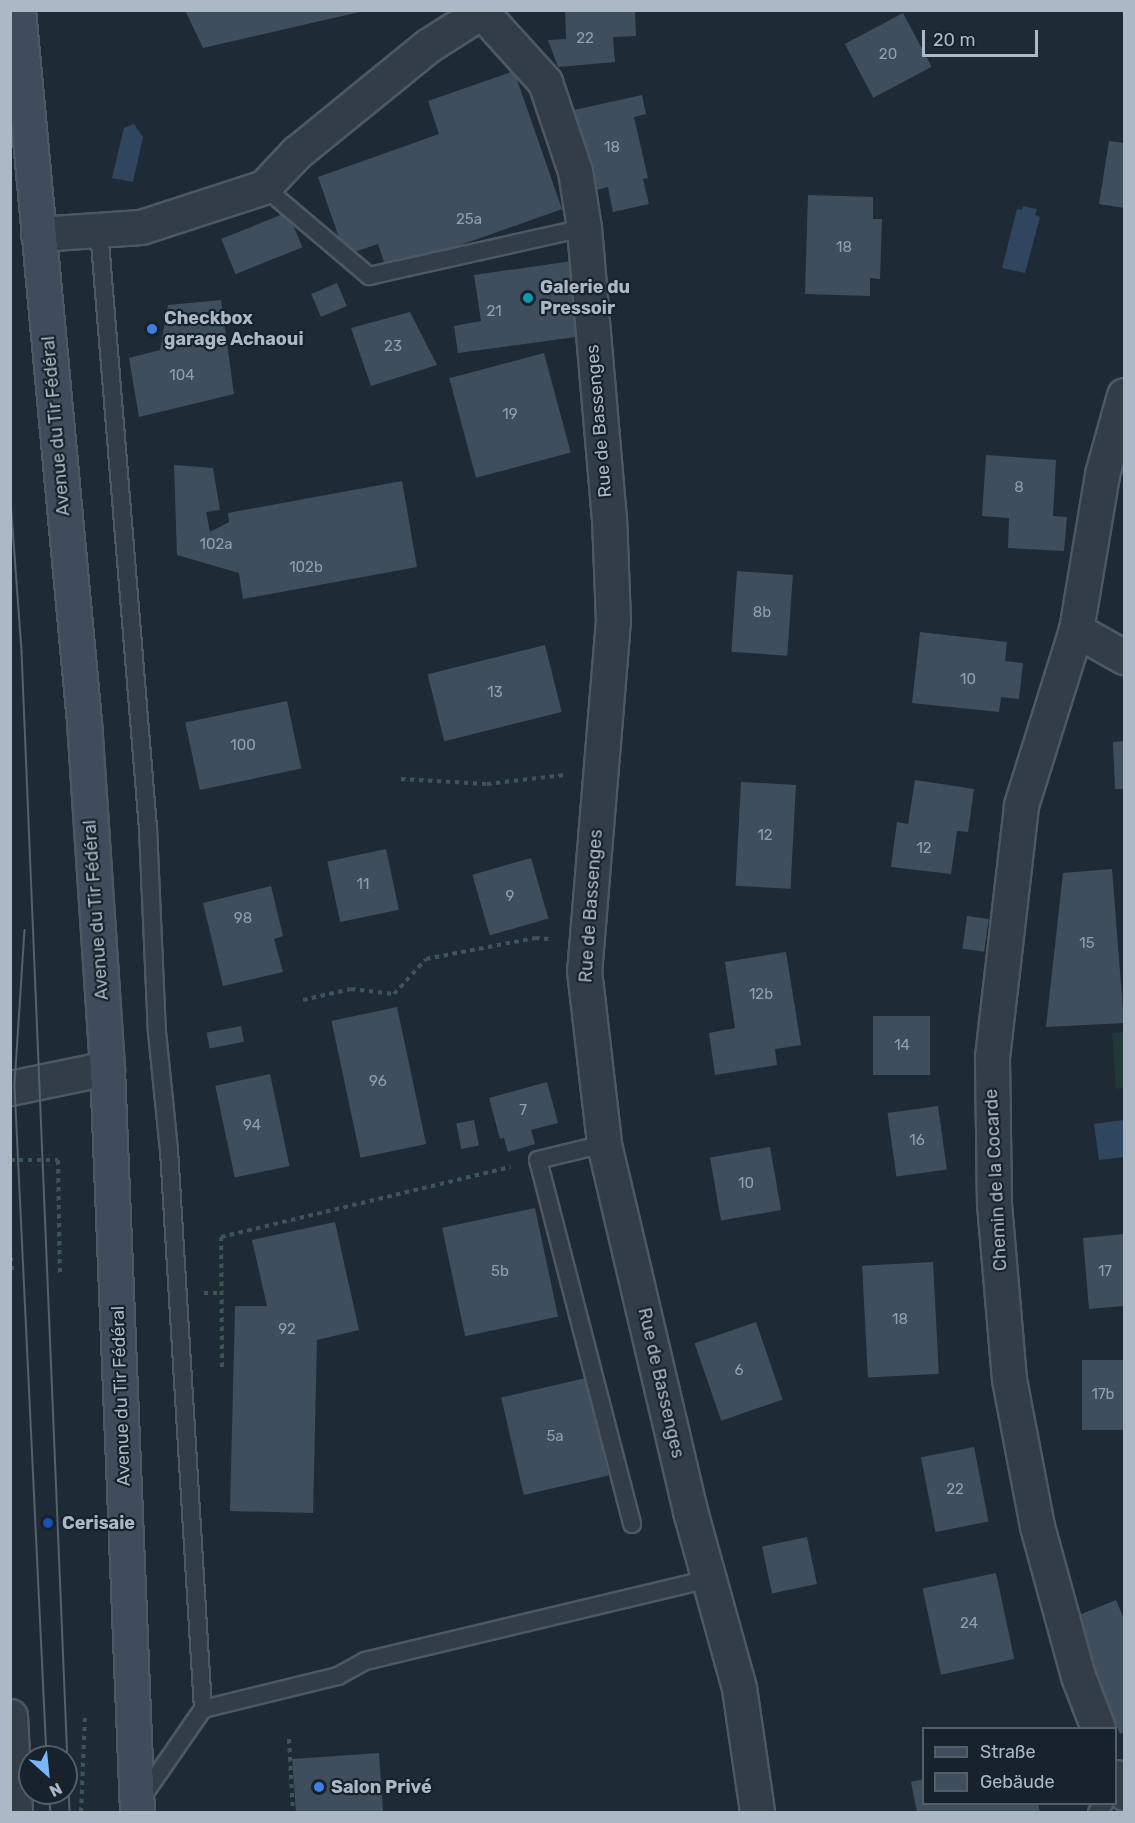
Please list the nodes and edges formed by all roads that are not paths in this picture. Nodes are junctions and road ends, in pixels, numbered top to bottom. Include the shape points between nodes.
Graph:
1 (18, 10) edge
2 (480, 11) edge
3 (264, 187) junction
4 (584, 228) junction
5 (99, 230) junction
6 (38, 234) junction
7 (1125, 395) edge
8 (1077, 630) junction
9 (1125, 657) edge
10 (107, 1068) junction
11 (10, 1088) edge
12 (604, 1144) junction
13 (632, 1524) dead end
14 (708, 1579) junction
15 (203, 1709) junction
16 (10, 1716) edge
17 (1098, 1727) edge
18 (137, 1808) edge
19 (15, 1812) edge
20 (757, 1812) edge

1 - 6 main road, Avenue du Tir Fédéral
2 - 3 street, Rue de Bassenges via 411,60 296,153
2 - 4 street, Rue de Bassenges via 545,82 575,171
3 - 4 lane via 369,276
3 - 5 street, Rue de Bassenges via 141,227
4 - 12 street, Rue de Bassenges via 609,517 613,620 584,970
5 - 6 street, Rue de Bassenges
5 - 15 lane via 148,828 157,1032 169,1150
6 - 10 main road, Avenue du Tir Fédéral via 84,721
7 - 8 street, Chemin de la Cocarde via 1102,474
8 - 9 street
8 - 17 street, Chemin de la Cocarde via 1021,805 992,1057 993,1158 1009,1379 1037,1526 1078,1676
10 - 11 street
10 - 18 main road, Avenue du Tir Fédéral
12 - 13 lane via 538,1160
12 - 14 street, Rue de Bassenges
14 - 15 lane via 365,1661 338,1676
14 - 20 street, Rue de Bassenges via 739,1688
15 - 18 lane
16 - 19 street

